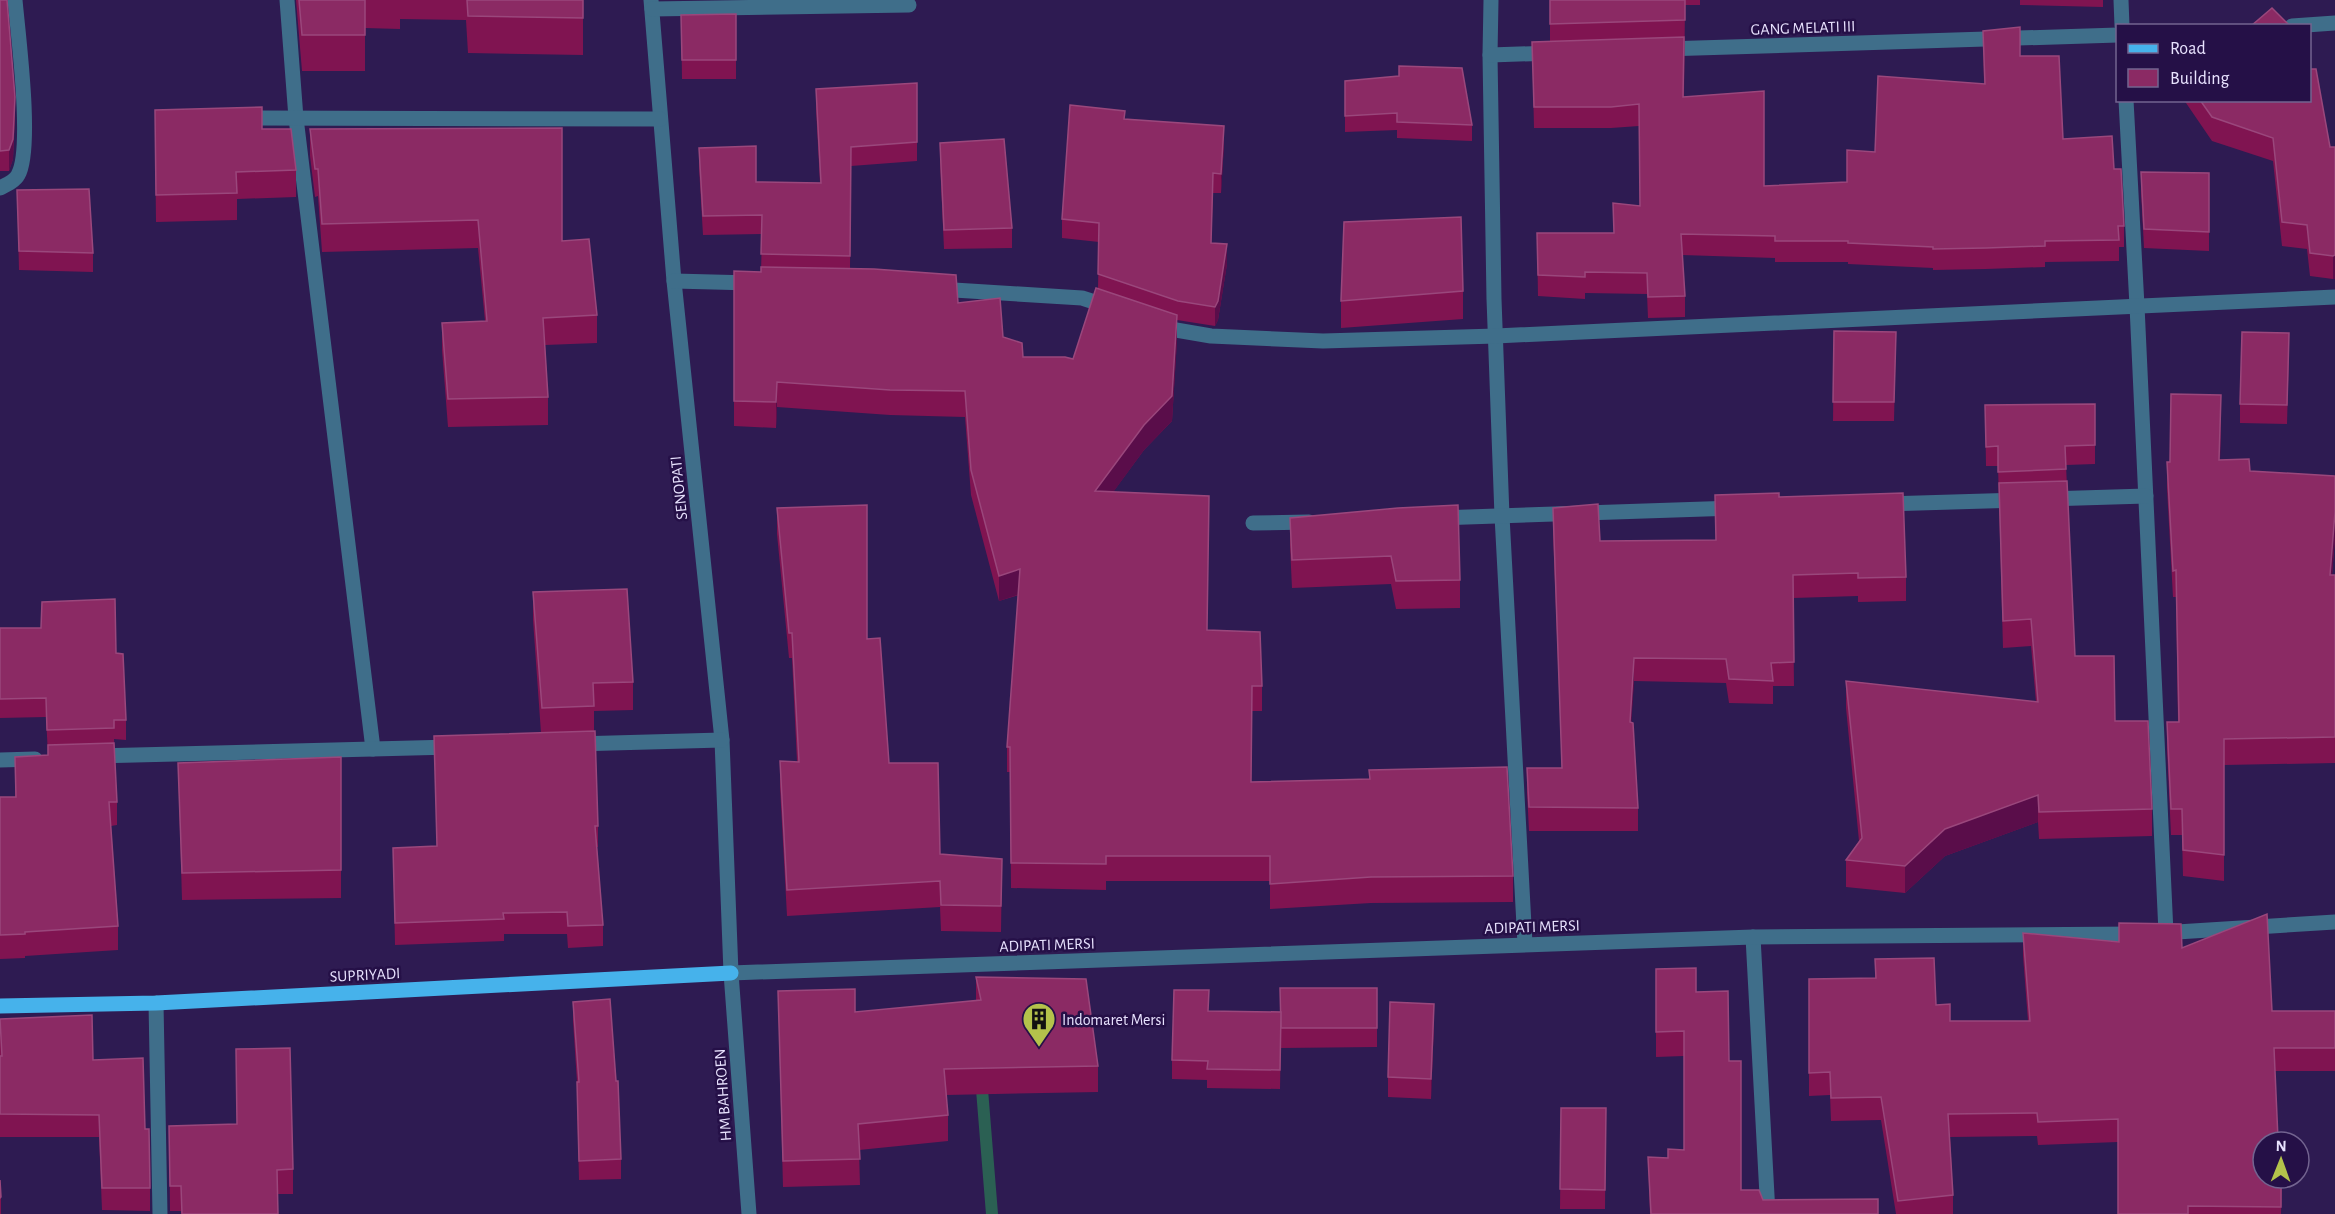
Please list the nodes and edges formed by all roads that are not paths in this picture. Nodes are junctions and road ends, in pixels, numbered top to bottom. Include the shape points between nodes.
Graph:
1 (15, 0) edge
2 (287, 0) edge
3 (1491, 0) edge
4 (2121, 0) edge
5 (651, 5) edge
6 (909, 5) dead end
7 (2335, 23) edge
8 (2122, 24) edge
9 (2311, 25) edge
10 (2116, 35) edge
11 (1645, 50) edge
12 (1574, 52) edge
13 (1490, 55) junction
14 (2126, 102) edge
15 (296, 118) junction
16 (226, 119) edge
17 (660, 119) junction
18 (0, 188) edge
19 (674, 281) junction
20 (768, 283) edge
21 (921, 288) edge
22 (2335, 297) edge
23 (2138, 306) junction
24 (1125, 312) edge
25 (1145, 319) edge
26 (1496, 336) junction
27 (2146, 496) junction
28 (1872, 504) edge
29 (1754, 507) edge
30 (1502, 516) junction
31 (1419, 518) edge
32 (1324, 521) edge
33 (1253, 523) dead end
34 (722, 740) junction
35 (559, 745) edge
36 (466, 747) edge
37 (372, 749) junction
38 (80, 757) edge
39 (46, 759) edge
40 (0, 760) edge
41 (2335, 922) edge
42 (2166, 933) junction
43 (1753, 937) junction
44 (1525, 944) junction
45 (731, 973) junction
46 (156, 1003) junction
47 (0, 1006) edge
48 (160, 1214) edge
49 (749, 1214) edge
50 (1768, 1214) edge

1 - 18 street via 23,93 23,161 18,177
2 - 15 street
3 - 13 street
4 - 8 street
5 - 6 street
5 - 17 street, SENOPATI
7 - 9 street
10 - 11 street, GANG MELATI III
12 - 13 street
13 - 26 street
14 - 23 street
15 - 16 street
15 - 17 street
15 - 37 street
17 - 19 street, SENOPATI
19 - 20 street
19 - 34 street, SENOPATI
21 - 24 street via 1082,298
22 - 23 street
23 - 26 street
23 - 27 street
25 - 26 street via 1211,336 1323,341
26 - 30 street
27 - 28 street
27 - 42 street
29 - 30 street
30 - 31 street
30 - 44 street
32 - 33 street
34 - 35 street
34 - 45 street, SENOPATI
36 - 37 street
37 - 38 street
39 - 40 street
41 - 42 street, ADIPATI MERSI
42 - 43 street, ADIPATI MERSI
43 - 44 street, ADIPATI MERSI
43 - 50 street
44 - 45 street, ADIPATI MERSI
45 - 46 main road, SUPRIYADI
45 - 49 street, HM BAHROEN
46 - 47 main road, SUPRIYADI
46 - 48 street

